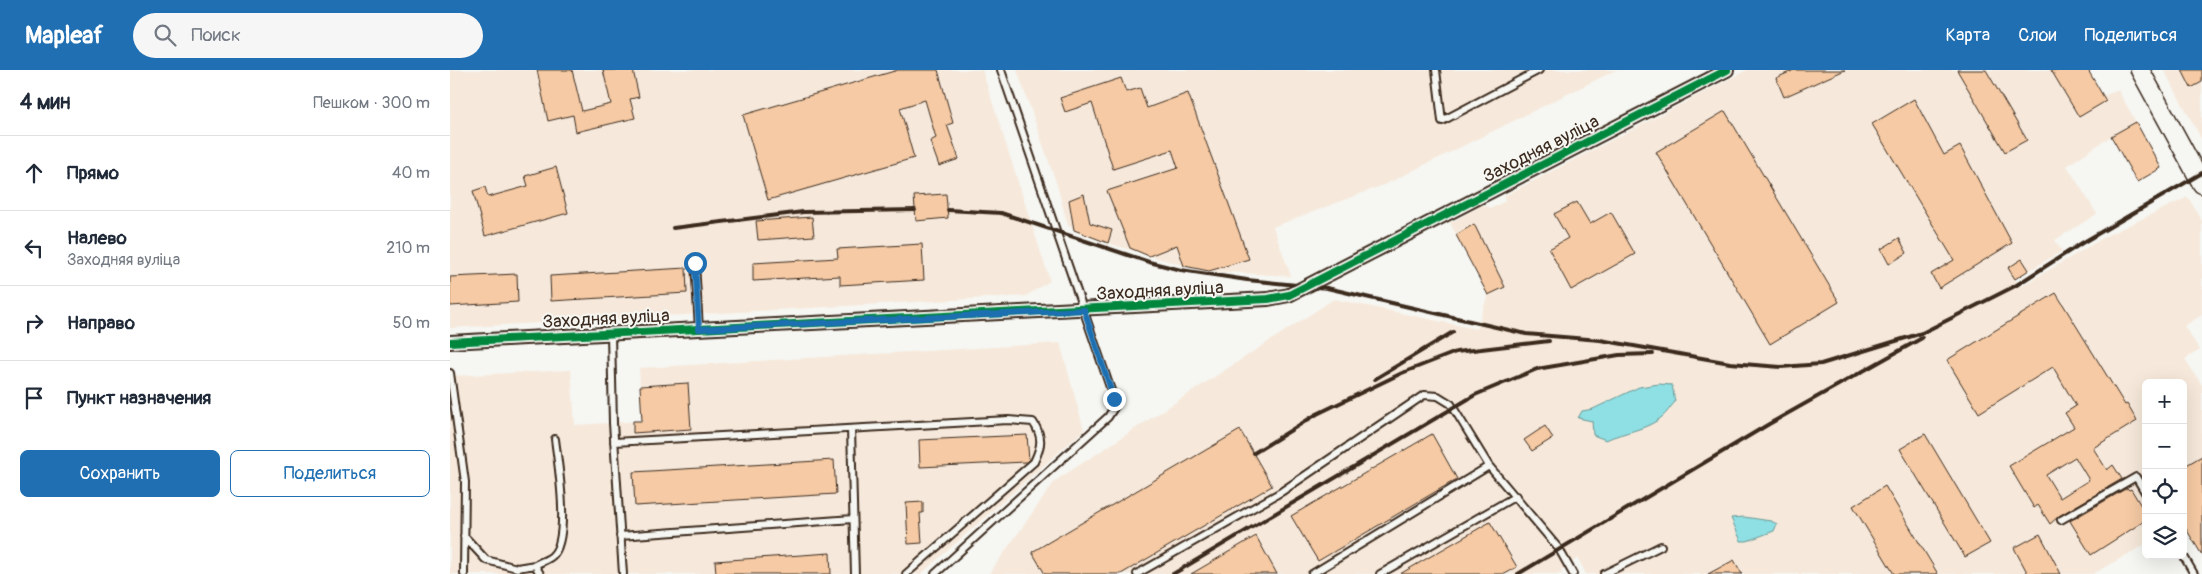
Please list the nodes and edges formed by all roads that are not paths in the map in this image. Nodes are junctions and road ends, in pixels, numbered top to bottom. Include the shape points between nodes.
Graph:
1 (1001, 70) edge
2 (1436, 70) edge
3 (1539, 70) edge
4 (2140, 70) edge
5 (1722, 71) edge
6 (2202, 184) edge
7 (695, 263) dead end
8 (1084, 310) junction
9 (699, 329) junction
10 (611, 334) junction
11 (450, 342) edge
12 (450, 373) edge
13 (851, 429) junction
14 (555, 439) dead end
15 (614, 442) junction
16 (1489, 466) junction
17 (2142, 487) edge
18 (1516, 496) junction
19 (853, 519) junction
20 (2061, 520) dead end
21 (464, 536) junction
22 (620, 536) junction
23 (1661, 546) dead end
24 (2185, 559) edge
25 (535, 565) junction
26 (464, 574) edge
27 (540, 574) edge
28 (622, 574) edge
29 (855, 574) edge
30 (906, 574) edge
31 (935, 574) edge
32 (1137, 574) edge
33 (1312, 574) edge
34 (1380, 574) edge
35 (1573, 574) edge
36 (1604, 574) edge
37 (2194, 574) edge

1 - 8 lane
2 - 3 lane via 1442,121
4 - 6 main road
5 - 8 street, Заходняя вуліца via 1289,295 1268,300
7 - 9 lane
8 - 9 street, Заходняя вуліца
8 - 31 lane via 1115,406 1108,417
9 - 10 street, Заходняя вуліца
10 - 11 street, Заходняя вуліца
10 - 15 lane
12 - 21 lane via 465,482
13 - 15 lane
13 - 19 lane
13 - 30 lane via 1008,420 1033,422 1041,434 1040,451 1034,462
14 - 25 lane via 562,536 553,556
15 - 22 lane
16 - 18 lane
16 - 32 lane via 1451,404 1438,396 1424,394 1281,492
16 - 33 lane
17 - 20 lane via 2136,477
18 - 34 lane
18 - 35 lane via 1558,549
19 - 22 lane
19 - 29 lane
21 - 25 lane via 486,560 517,568
21 - 26 lane
22 - 28 lane
23 - 36 lane
24 - 37 lane
25 - 27 lane

